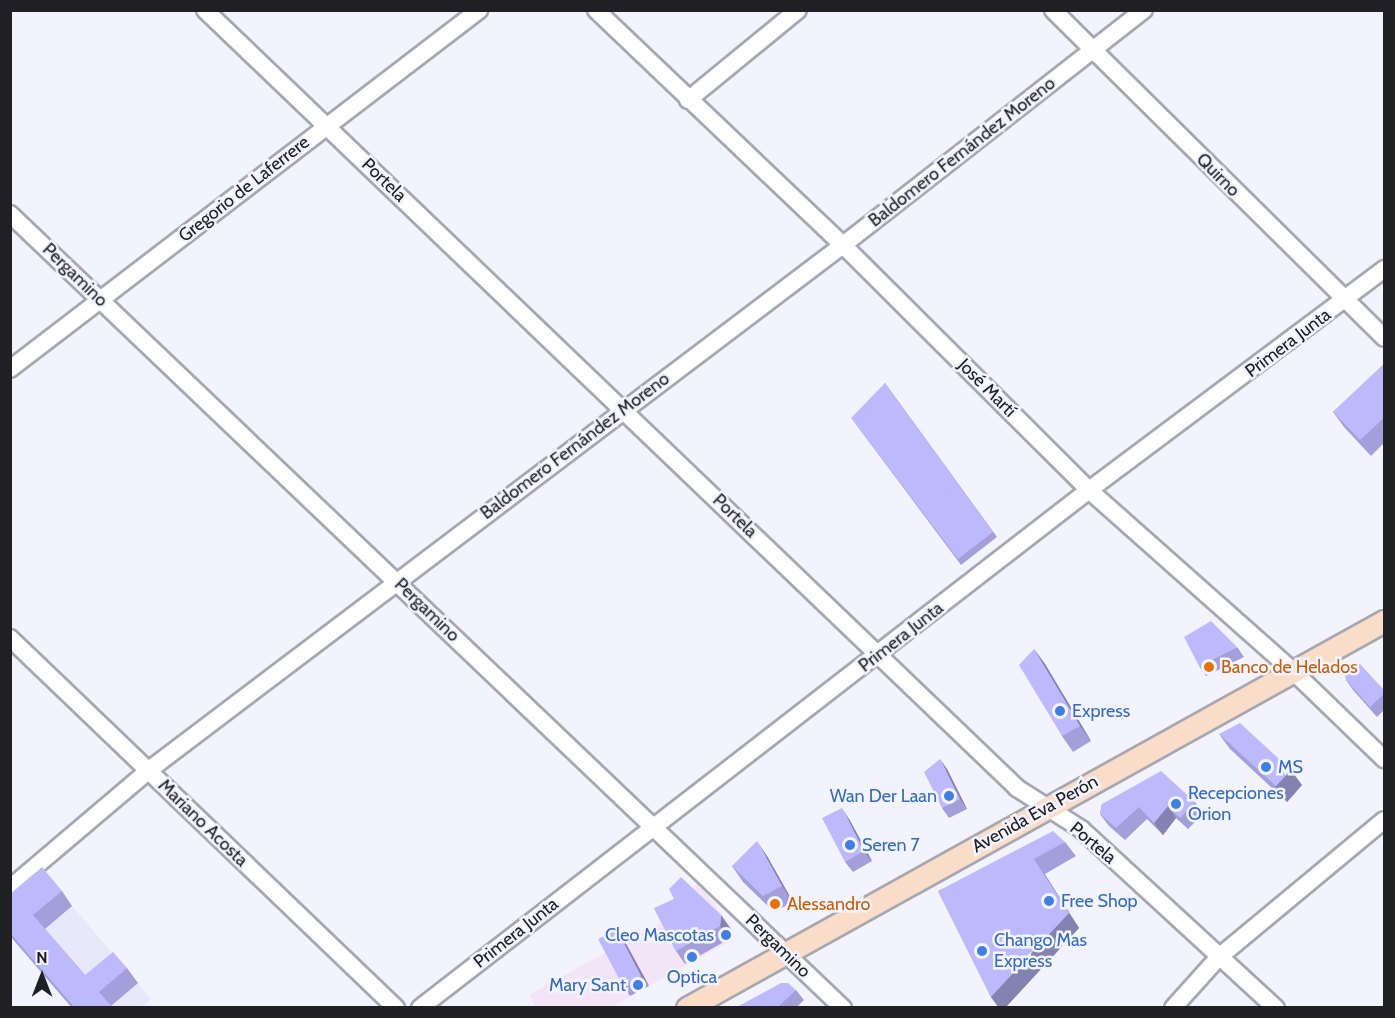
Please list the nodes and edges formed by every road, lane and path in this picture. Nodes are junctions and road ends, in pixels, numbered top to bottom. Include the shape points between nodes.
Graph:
1 (206, 10) edge
2 (479, 10) edge
3 (596, 10) edge
4 (798, 10) edge
5 (1053, 10) edge
6 (1144, 10) edge
7 (1092, 50) junction
8 (688, 100) junction
9 (327, 126) junction
10 (10, 214) edge
11 (843, 245) junction
12 (1384, 269) edge
13 (101, 300) junction
14 (1346, 300) junction
15 (1384, 338) edge
16 (10, 369) edge
17 (623, 409) junction
18 (1089, 490) junction
19 (397, 581) junction
20 (1384, 621) edge
21 (10, 638) edge
22 (879, 654) junction
23 (1295, 673) junction
24 (1384, 759) edge
25 (149, 770) junction
26 (1047, 807) junction
27 (1384, 820) edge
28 (654, 827) junction
29 (10, 888) edge
30 (784, 951) junction
31 (1219, 957) junction
32 (396, 1008) edge
33 (420, 1008) edge
34 (687, 1008) edge
35 (843, 1008) edge
36 (1173, 1008) edge
37 (1276, 1008) edge

1 - 9 street, Portela
2 - 9 street, Gregorio de Laferrere
3 - 8 street, José Martí
4 - 8 street
5 - 7 street, Quirno
6 - 7 street, Baldomero Fernández Moreno
7 - 11 street, Baldomero Fernández Moreno
7 - 14 street, Quirno
8 - 11 street, José Martí
9 - 13 street, Gregorio de Laferrere
9 - 17 street, Portela
10 - 13 street, Pergamino
11 - 17 street, Baldomero Fernández Moreno
11 - 18 street, José Martí
12 - 14 street, Primera Junta
13 - 16 street, Gregorio de Laferrere
13 - 19 street, Pergamino
14 - 15 street, Quirno
14 - 18 street, Primera Junta
17 - 19 street, Baldomero Fernández Moreno
17 - 22 street, Portela
18 - 22 street, Primera Junta
18 - 23 street, José Martí
19 - 25 street, Baldomero Fernández Moreno
19 - 28 street, Pergamino
20 - 23 main road, Avenida Eva Perón
21 - 25 street, Mariano Acosta
22 - 26 street, Portela via 1017,788
22 - 28 street, Primera Junta
23 - 24 street, José Martí
23 - 26 main road, Avenida Eva Perón
25 - 29 street, Baldomero Fernández Moreno
25 - 32 street, Mariano Acosta
26 - 30 main road, Avenida Eva Perón
26 - 31 street, Portela via 1081,829
27 - 31 street
28 - 30 street, Pergamino
28 - 33 street, Primera Junta
30 - 34 main road, Avenida Eva Perón
30 - 35 street, Pergamino
31 - 36 street
31 - 37 street, Portela

